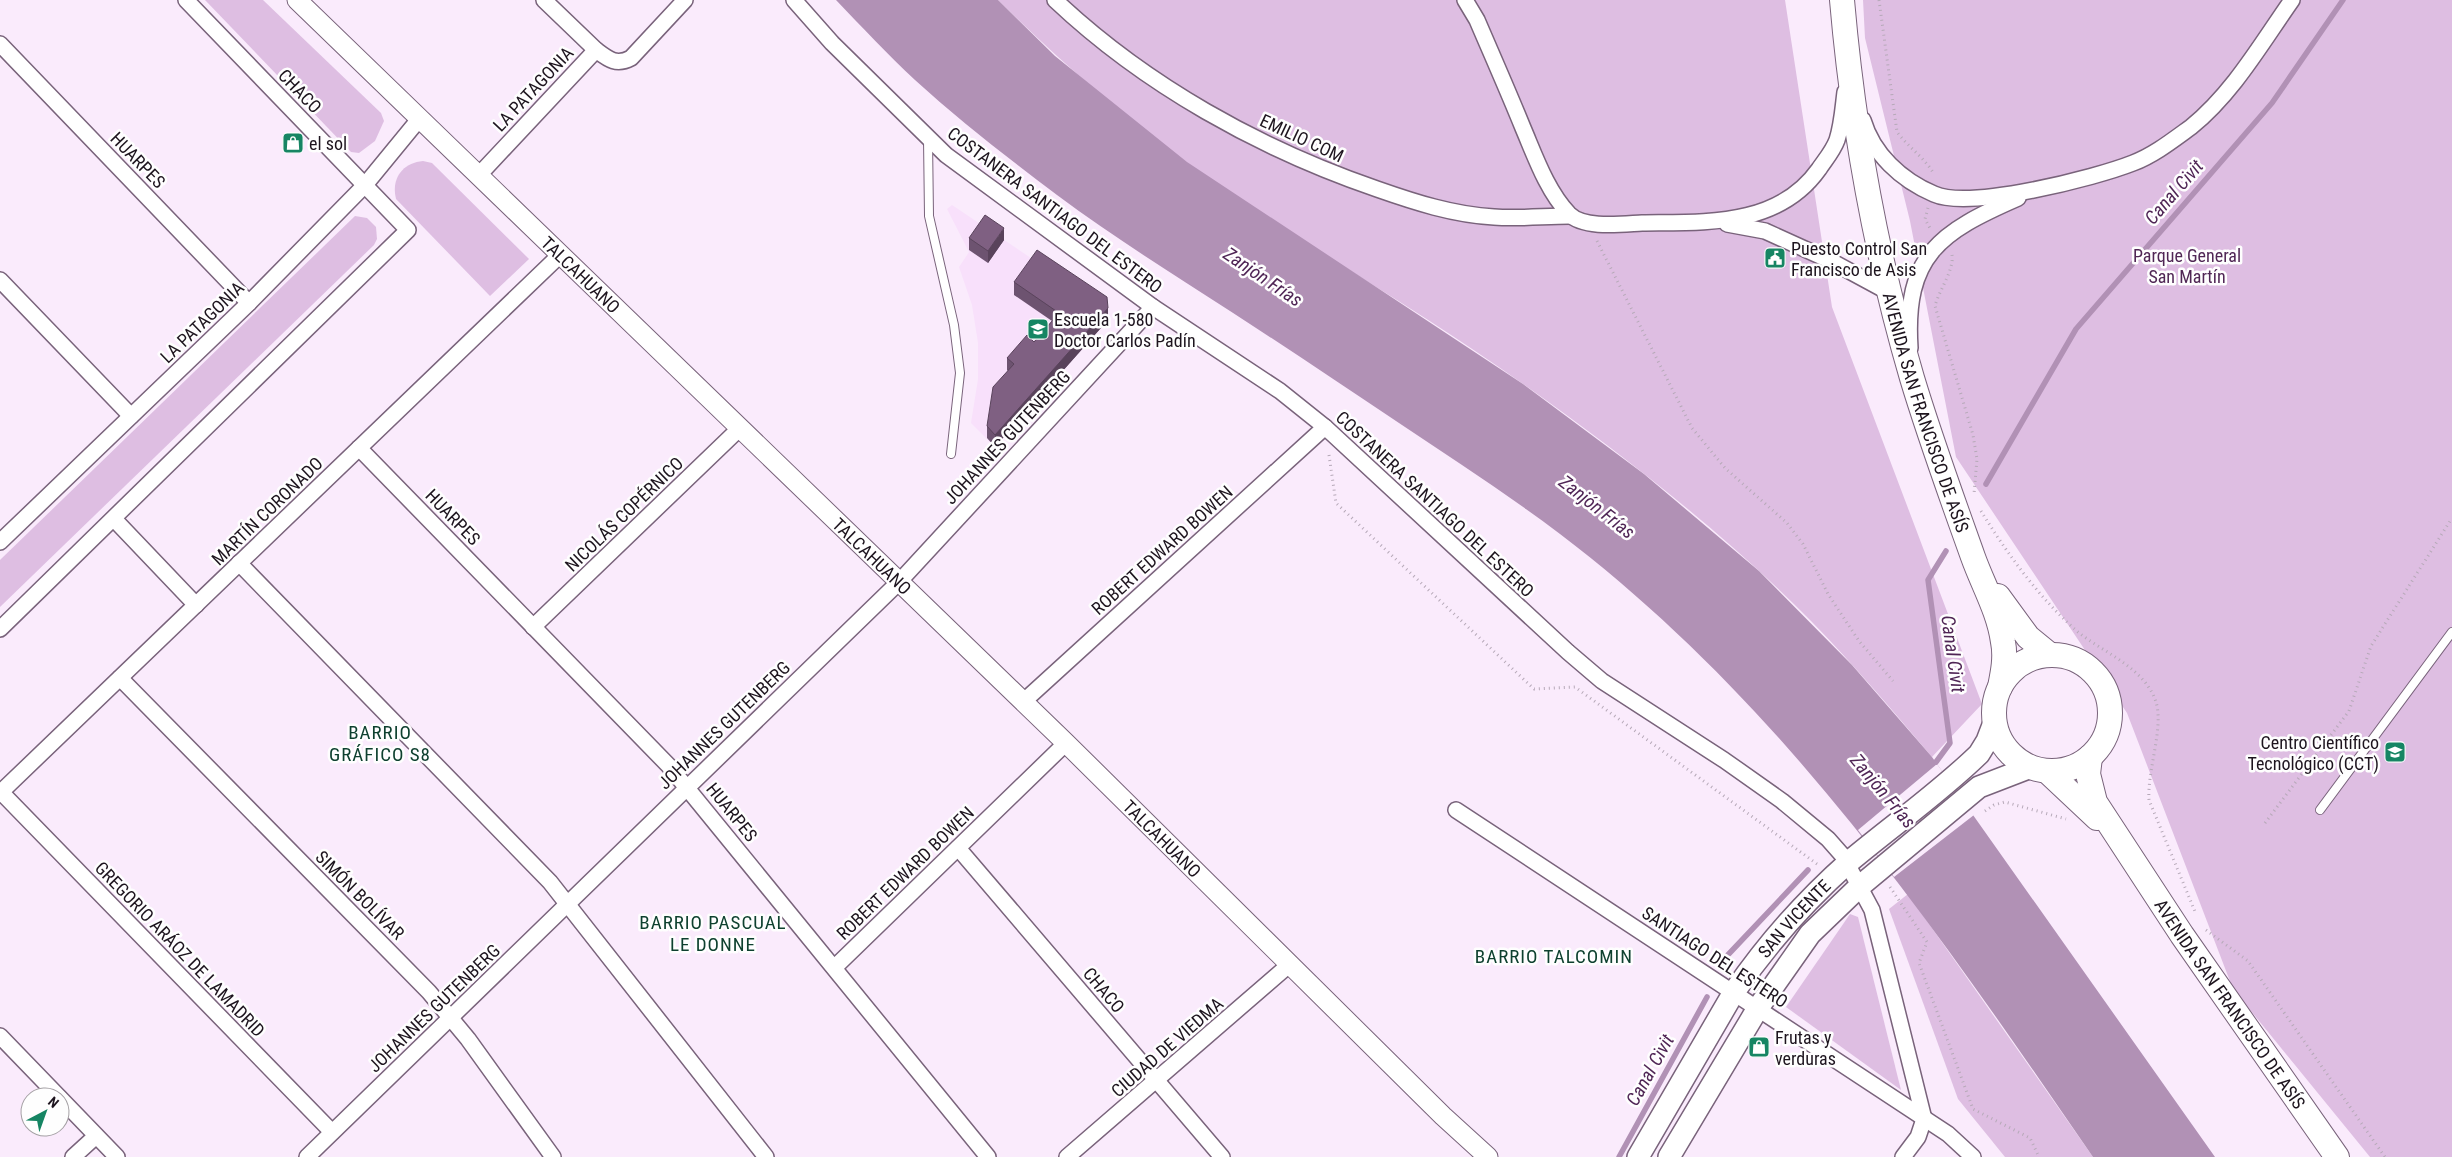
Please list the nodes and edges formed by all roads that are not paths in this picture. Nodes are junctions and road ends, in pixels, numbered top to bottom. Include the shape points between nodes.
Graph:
1 (186, 0) edge
2 (297, 0) edge
3 (544, 0) edge
4 (684, 0) edge
5 (794, 0) edge
6 (1055, 0) edge
7 (1465, 0) edge
8 (1842, 0) edge
9 (2292, 0) edge
10 (0, 44) edge
11 (596, 50) junction
12 (1848, 70) junction
13 (420, 118) junction
14 (928, 139) junction
15 (478, 176) junction
16 (365, 185) junction
17 (2036, 190) junction
18 (1570, 216) junction
19 (1713, 222) junction
20 (560, 255) junction
21 (0, 280) edge
22 (1890, 293) junction
23 (249, 302) junction
24 (1154, 307) junction
25 (1912, 378) junction
26 (131, 416) junction
27 (1325, 427) junction
28 (740, 428) junction
29 (359, 448) junction
30 (951, 454) dead end
31 (114, 519) junction
32 (3, 532) edge
33 (1974, 558) junction
34 (239, 563) junction
35 (899, 582) junction
36 (196, 605) junction
37 (533, 626) junction
38 (0, 629) edge
39 (2452, 632) edge
40 (2050, 655) junction
41 (120, 678) junction
42 (2000, 687) junction
43 (1024, 702) junction
44 (1995, 720) junction
45 (1066, 743) junction
46 (2090, 757) junction
47 (2039, 769) junction
48 (687, 788) junction
49 (0, 792) edge
50 (1456, 810) dead end
51 (2320, 810) dead end
52 (958, 848) junction
53 (2126, 848) junction
54 (1848, 863) junction
55 (1860, 886) junction
56 (568, 903) junction
57 (1290, 964) junction
58 (835, 967) junction
59 (1734, 992) junction
60 (1758, 1008) junction
61 (451, 1017) junction
62 (0, 1036) edge
63 (1157, 1081) junction
64 (50, 1087) edge
65 (70, 1108) edge
66 (1444, 1116) junction
67 (1924, 1119) junction
68 (332, 1132) junction
69 (96, 1136) junction
70 (73, 1157) edge
71 (117, 1157) edge
72 (307, 1157) edge
73 (553, 1157) edge
74 (766, 1157) edge
75 (988, 1157) edge
76 (1068, 1157) edge
77 (1222, 1157) edge
78 (1479, 1157) edge
79 (1488, 1157) edge
80 (1638, 1157) edge
81 (1669, 1157) edge
82 (1903, 1157) edge
83 (1973, 1157) edge
84 (2337, 1157) edge

1 - 16 street, CHACO
2 - 13 street, TALCAHUANO
3 - 11 street
4 - 11 street, LA PATAGONIA via 631,58 622,63 610,61
5 - 14 street, COSTANERA SANTIAGO DEL ESTERO
6 - 18 street, EMILIO COM via 1122,56 1176,93 1270,146 1346,179 1420,204 1494,217
7 - 18 street via 1477,20 1538,162 1556,198
8 - 12 main road, AVENIDA SAN FRANCISCO DE ASÍS
9 - 17 street via 2230,88 2212,108 2166,145 2134,162
10 - 23 street, HUARPES
11 - 15 street, LA PATAGONIA
12 - 17 street via 1876,150 1891,167 1907,178 1935,195 1963,198
12 - 19 street via 1836,141 1813,177 1779,205 1746,217
12 - 22 main road, AVENIDA SAN FRANCISCO DE ASÍS via 1863,168
13 - 15 street, TALCAHUANO
13 - 16 street, LA PATAGONIA
14 - 24 street, COSTANERA SANTIAGO DEL ESTERO
14 - 30 lane via 929,216 954,325 960,373
15 - 20 street, TALCAHUANO
16 - 23 street, LA PATAGONIA
16 - 31 street, CHACO via 408,230
17 - 25 street via 1982,213 1948,233 1925,259 1916,281 1912,304
18 - 19 street, EMILIO COM via 1592,224
19 - 22 street via 1765,231
20 - 28 street, TALCAHUANO
20 - 29 street, MARTÍN CORONADO
21 - 26 street
22 - 25 main road, AVENIDA SAN FRANCISCO DE ASÍS
23 - 26 street, LA PATAGONIA
24 - 27 street, COSTANERA SANTIAGO DEL ESTERO via 1280,391
24 - 35 street, JOHANNES GUTENBERG
25 - 33 main road, AVENIDA SAN FRANCISCO DE ASÍS via 1972,509
26 - 32 street, LA PATAGONIA
27 - 43 street, ROBERT EDWARD BOWEN
27 - 54 street, COSTANERA SANTIAGO DEL ESTERO via 1595,675 1782,802 1828,839
28 - 35 street, TALCAHUANO
28 - 37 street, NICOLÁS COPÉRNICO
29 - 34 street, MARTÍN CORONADO
29 - 37 street, HUARPES
31 - 36 street
31 - 38 street
33 - 40 main road, AVENIDA SAN FRANCISCO DE ASÍS via 2012,617 2028,637
33 - 42 main road, AVENIDA SAN FRANCISCO DE ASÍS via 1998,618 2003,642
34 - 36 street, MARTÍN CORONADO
34 - 56 street
35 - 43 street, TALCAHUANO
35 - 48 street, JOHANNES GUTENBERG
36 - 41 street, MARTÍN CORONADO
37 - 48 street, HUARPES
39 - 51 lane
40 - 42 main road, AVENIDA SAN FRANCISCO DE ASÍS via 2021,664
40 - 46 main road, AVENIDA SAN FRANCISCO DE ASÍS via 2068,657 2084,665 2097,676 2106,692 2110,709 2108,727 2102,743
41 - 49 street, MARTÍN CORONADO
41 - 61 street, SIMÓN BOLÍVAR
42 - 44 main road, AVENIDA SAN FRANCISCO DE ASÍS via 1995,703
43 - 45 street, TALCAHUANO
44 - 47 main road, AVENIDA SAN FRANCISCO DE ASÍS via 1998,735 2006,748 2018,759
44 - 54 main road, SAN VICENTE via 1979,754
45 - 52 street, ROBERT EDWARD BOWEN
45 - 57 street, TALCAHUANO
46 - 47 main road, AVENIDA SAN FRANCISCO DE ASÍS via 2064,770
46 - 53 main road, AVENIDA SAN FRANCISCO DE ASÍS via 2088,774 2095,802
47 - 53 main road, AVENIDA SAN FRANCISCO DE ASÍS via 2077,796
47 - 55 main road, SAN VICENTE via 1987,783 1963,800 1891,873
48 - 56 street, JOHANNES GUTENBERG
48 - 58 street, HUARPES
49 - 68 street, GREGORIO ARÁOZ DE LAMADRID
50 - 59 street, SANTIAGO DEL ESTERO
52 - 58 street, ROBERT EDWARD BOWEN
52 - 63 street, CHACO
53 - 84 main road, AVENIDA SAN FRANCISCO DE ASÍS
54 - 55 street, COSTANERA SANTIAGO DEL ESTERO
54 - 59 main road, SAN VICENTE via 1774,939
55 - 60 main road, SAN VICENTE via 1810,934
55 - 67 street, COSTANERA SANTIAGO DEL ESTERO via 1872,910
56 - 61 street, JOHANNES GUTENBERG
56 - 74 street
57 - 63 street, CIUDAD DE VIEDMA
57 - 66 street, TALCAHUANO
58 - 75 street, HUARPES
59 - 60 street, SANTIAGO DEL ESTERO
59 - 80 main road, SAN VICENTE
60 - 67 street, SANTIAGO DEL ESTERO
60 - 81 main road, SAN VICENTE
61 - 68 street, JOHANNES GUTENBERG
61 - 73 street, SIMÓN BOLÍVAR
62 - 64 street
63 - 76 street, CIUDAD DE VIEDMA
63 - 77 street, CHACO
65 - 69 street
66 - 78 street, TALCAHUANO
66 - 79 street, TALCAHUANO
67 - 82 street via 1918,1137
67 - 83 street, SANTIAGO DEL ESTERO via 1959,1142
68 - 72 street, JOHANNES GUTENBERG
69 - 70 street
69 - 71 street

